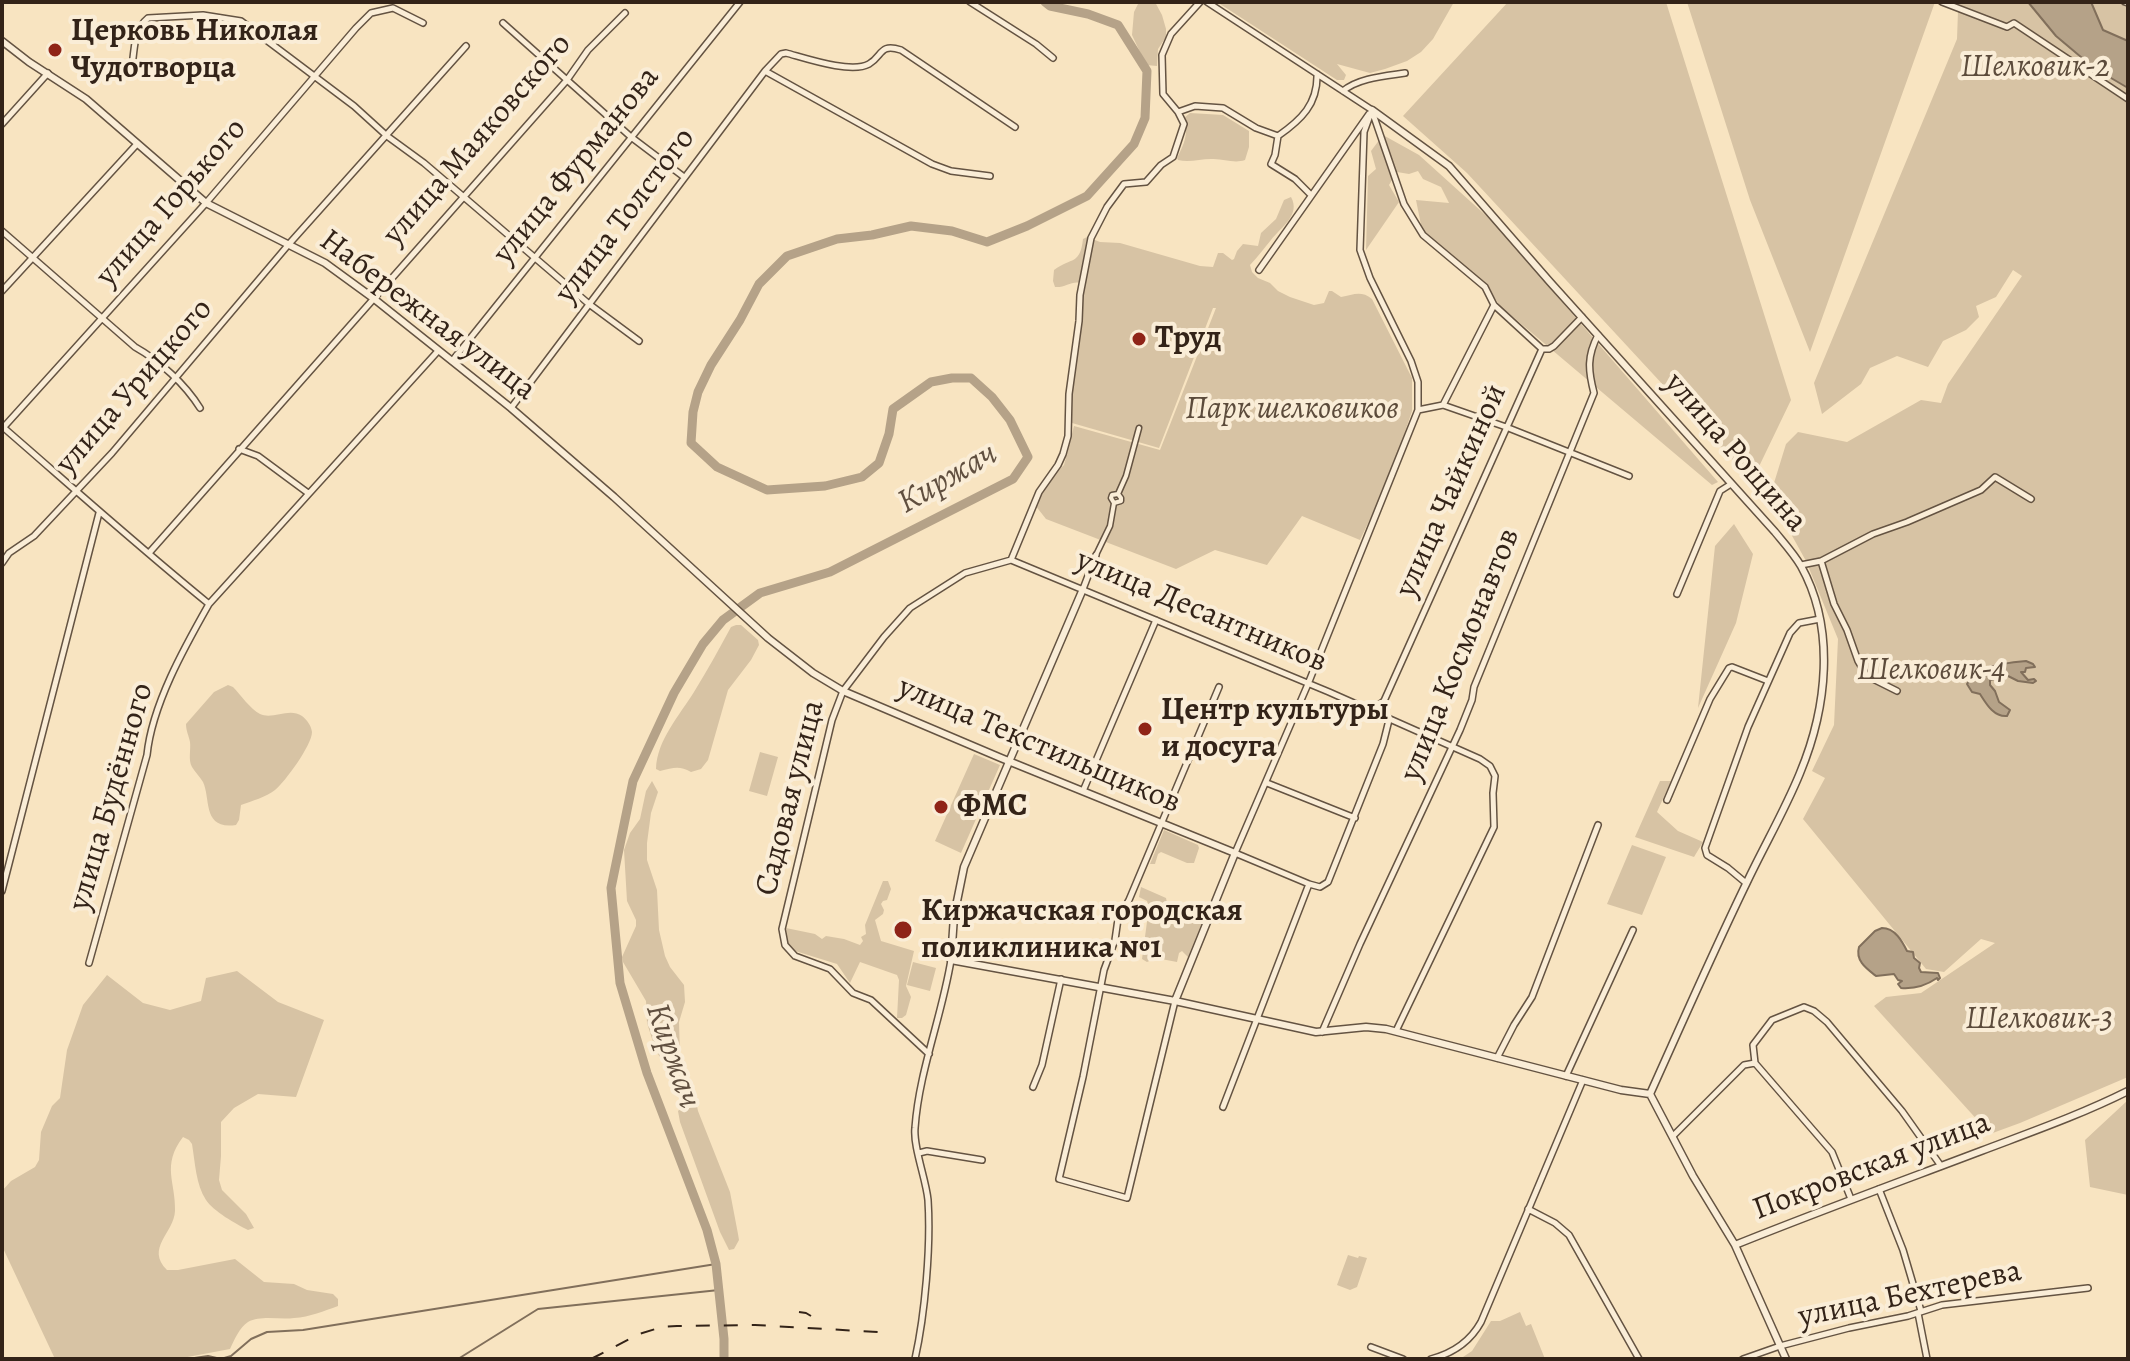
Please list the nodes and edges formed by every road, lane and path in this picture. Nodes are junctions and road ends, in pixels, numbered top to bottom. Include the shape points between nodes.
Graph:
1 (740, 2) edge
2 (970, 2) edge
3 (1200, 2) edge
4 (1207, 2) edge
5 (1942, 2) edge
6 (625, 13) dead end
7 (423, 23) dead end
8 (503, 23) dead end
9 (2, 41) edge
10 (466, 46) dead end
11 (133, 58) dead end
12 (1053, 58) dead end
13 (765, 71) junction
14 (48, 73) junction
15 (1405, 73) dead end
16 (1317, 74) junction
17 (313, 77) junction
18 (567, 80) junction
19 (1343, 91) junction
20 (2128, 99) edge
21 (1372, 110) junction
22 (1178, 112) junction
23 (2, 124) edge
24 (1015, 127) dead end
25 (1356, 132) junction
26 (1364, 132) junction
27 (387, 136) junction
28 (1278, 136) junction
29 (631, 137) junction
30 (137, 144) junction
31 (990, 176) dead end
32 (684, 177) junction
33 (1311, 195) junction
34 (463, 196) junction
35 (206, 203) junction
36 (2, 231) edge
37 (289, 244) junction
38 (33, 258) junction
39 (534, 258) junction
40 (1259, 270) dead end
41 (2, 291) edge
42 (373, 298) junction
43 (589, 304) junction
44 (1494, 305) junction
45 (1582, 317) junction
46 (102, 318) junction
47 (1598, 335) junction
48 (639, 341) dead end
49 (1542, 349) junction
50 (438, 351) junction
51 (452, 361) junction
52 (176, 380) junction
53 (1443, 405) junction
54 (200, 408) dead end
55 (511, 408) junction
56 (1418, 410) junction
57 (2, 427) edge
58 (1506, 427) junction
59 (1139, 428) dead end
60 (239, 449) junction
61 (1569, 453) junction
62 (1629, 476) dead end
63 (1731, 484) junction
64 (76, 490) junction
65 (308, 493) junction
66 (2031, 499) dead end
67 (99, 513) junction
68 (2, 549) edge
69 (9, 553) junction
70 (149, 553) junction
71 (1096, 555) joint
72 (1011, 560) junction
73 (1821, 561) junction
74 (2, 563) edge
75 (1801, 565) junction
76 (1083, 589) junction
77 (1677, 594) dead end
78 (209, 604) junction
79 (1820, 619) junction
80 (1156, 620) junction
81 (762, 632) joint
82 (1768, 681) junction
83 (1308, 684) junction
84 (1219, 687) dead end
85 (843, 691) junction
86 (1897, 691) dead end
87 (1384, 701) junction
88 (1371, 711) junction
89 (1387, 719) junction
90 (1452, 746) junction
91 (1010, 762) junction
92 (1267, 783) junction
93 (1083, 791) junction
94 (1667, 800) dead end
95 (1355, 818) junction
96 (1162, 823) junction
97 (1598, 825) dead end
98 (1235, 853) junction
99 (1746, 883) junction
100 (1309, 884) junction
101 (2, 891) edge
102 (1633, 930) dead end
103 (951, 960) junction
104 (89, 963) dead end
105 (1061, 979) junction
106 (1101, 987) junction
107 (1175, 1001) junction
108 (1256, 1018) junction
109 (1396, 1031) junction
110 (1322, 1032) junction
111 (929, 1054) junction
112 (1497, 1058) junction
113 (1755, 1063) junction
114 (1566, 1076) junction
115 (1583, 1080) junction
116 (1033, 1087) dead end
117 (2128, 1091) edge
118 (1650, 1094) junction
119 (1223, 1107) dead end
120 (1673, 1136) junction
121 (919, 1153) junction
122 (982, 1160) dead end
123 (1941, 1166) junction
124 (1879, 1189) junction
125 (1851, 1199) junction
126 (1528, 1209) junction
127 (1735, 1245) junction
128 (2088, 1288) dead end
129 (1919, 1312) junction
130 (1780, 1346) junction
131 (1371, 1347) dead end
132 (915, 1359) edge
133 (1403, 1359) edge
134 (1431, 1359) edge
135 (1639, 1359) edge
136 (1743, 1359) edge
137 (1786, 1359) edge
138 (1927, 1359) edge

1 - 29 street, улица Фурманова
2 - 12 street
3 - 22 street via 1171,34 1162,55 1163,94
4 - 16 street, улица Рощина
5 - 20 street via 2007,27 2014,23
6 - 18 street, улица Маяковского
7 - 17 street, улица Горького via 393,8 371,13
8 - 18 street
9 - 14 street, Набережная улица
10 - 27 street, улица Урицкого
11 - 17 street via 135,36 148,18 203,15 241,21
13 - 24 street, улица Толстого via 786,53 850,67 868,64 892,47
13 - 31 street via 932,164
13 - 32 street, улица Толстого
14 - 23 street
14 - 30 street, Набережная улица
15 - 19 street
16 - 19 street, улица Рощина
16 - 28 street via 1312,104
17 - 27 street
17 - 35 street, улица Горького
18 - 29 street
18 - 34 street, улица Маяковского
19 - 21 street, улица Рощина
21 - 25 street
21 - 26 street
21 - 44 street via 1404,204 1423,235 1485,287
21 - 45 street, улица Рощина via 1449,166
22 - 28 street via 1195,106 1223,108
22 - 72 street via 1184,124 1173,157 1146,182 1124,184 1091,238 1080,295 1068,436
25 - 26 street
25 - 33 street
26 - 56 street via 1360,250 1411,361
27 - 34 street
27 - 37 street, улица Урицкого
28 - 33 street via 1271,164
29 - 32 street
29 - 39 street, улица Фурманова
30 - 35 street, Набережная улица
30 - 38 street
32 - 43 street, улица Толстого
33 - 40 street
34 - 39 street
34 - 42 street, улица Маяковского
35 - 37 street, Набережная улица
35 - 46 street, улица Горького
36 - 38 street
37 - 42 street, Набережная улица
37 - 52 street, улица Урицкого
38 - 41 street
38 - 46 street
39 - 43 street
39 - 51 street, улица Фурманова
42 - 50 street, Набережная улица
42 - 60 street, улица Маяковского
43 - 48 street
43 - 55 street, улица Толстого
44 - 49 street
44 - 53 street
45 - 47 street, улица Рощина
45 - 49 street, улица Чайкиной via 1554,346
46 - 52 street
46 - 57 street, улица Горького
47 - 61 street, улица Космонавтов via 1590,351 1594,393
47 - 63 street, улица Рощина
49 - 58 street, улица Чайкиной
50 - 51 street, Набережная улица
50 - 65 street
51 - 55 street, Набережная улица
52 - 54 street
52 - 64 street, улица Урицкого
53 - 56 street
53 - 58 street
55 - 81 street, Набережная улица
56 - 83 street
57 - 64 street
58 - 61 street
58 - 87 street, улица Чайкиной
59 - 71 street via 1126,476 1118,494 1112,495 1110,526
60 - 65 street via 258,456
60 - 70 street, улица Маяковского
61 - 62 street
61 - 90 street, улица Космонавтов
63 - 75 street, улица Рощина
63 - 77 street via 1720,491
64 - 67 street
64 - 69 street, улица Урицкого via 34,536
65 - 78 street
66 - 73 street via 1995,477 1981,490
67 - 70 street
67 - 101 street
68 - 69 street
69 - 74 street, улица Урицкого
70 - 78 street
71 - 76 street
72 - 76 street, улица Десантников
72 - 85 street, Садовая улица via 965,573 910,608
73 - 75 street
73 - 86 street via 1858,661 1867,676
75 - 79 street, улица Рощина
76 - 80 street, улица Десантников
76 - 91 street
78 - 104 street, улица Будённого via 152,723
79 - 82 street via 1799,623 1790,633
79 - 99 street, улица Рощина via 1823,688 1813,737
80 - 83 street, улица Десантников
80 - 93 street
81 - 85 street, улица Текстильщиков
82 - 94 street via 1729,668 1710,699
82 - 99 street via 1705,848 1707,855
83 - 88 street, улица Десантников
83 - 92 street
84 - 96 street
85 - 91 street, улица Текстильщиков
85 - 111 street, Садовая улица via 782,929 785,945 795,956 830,969 853,993 871,1000
87 - 88 street, улица Чайкиной
87 - 89 street, улица Чайкиной
88 - 89 street, улица Десантников
89 - 90 street
89 - 95 street, улица Чайкиной
90 - 109 street via 1487,763 1495,776 1494,827
90 - 110 street, улица Космонавтов
91 - 93 street, улица Текстильщиков
91 - 103 street via 964,867
92 - 95 street
92 - 98 street
93 - 96 street, улица Текстильщиков
95 - 100 street, улица Чайкиной via 1328,882 1320,887
96 - 98 street, улица Текстильщиков
96 - 106 street via 1118,919
97 - 112 street via 1532,997
98 - 100 street, улица Текстильщиков
98 - 107 street
99 - 118 street, улица Рощина
100 - 108 street
102 - 114 street
103 - 105 street
103 - 111 street
105 - 106 street
105 - 116 street
106 - 107 street
106 - 107 street via 1059,1179 1127,1198
107 - 108 street
108 - 110 street
108 - 119 street
109 - 110 street via 1366,1027
109 - 112 street
111 - 121 street via 914,1131
112 - 114 street
113 - 120 street via 1744,1065
113 - 123 street via 1753,1045 1772,1020 1804,1007 1814,1011 1902,1111
113 - 125 street via 1832,1152
114 - 115 street
115 - 118 street
115 - 126 street
117 - 123 street, Покровская улица
118 - 120 street
120 - 127 street
121 - 122 street
121 - 132 street via 928,1220
123 - 124 street, Покровская улица
124 - 125 street, Покровская улица
124 - 129 street
125 - 127 street, Покровская улица
126 - 134 street via 1475,1333 1456,1350
126 - 135 street via 1569,1235
127 - 130 street
128 - 129 street, улица Бехтерева
129 - 130 street, улица Бехтерева
129 - 138 street
130 - 136 street, улица Бехтерева
130 - 137 street
131 - 133 street

